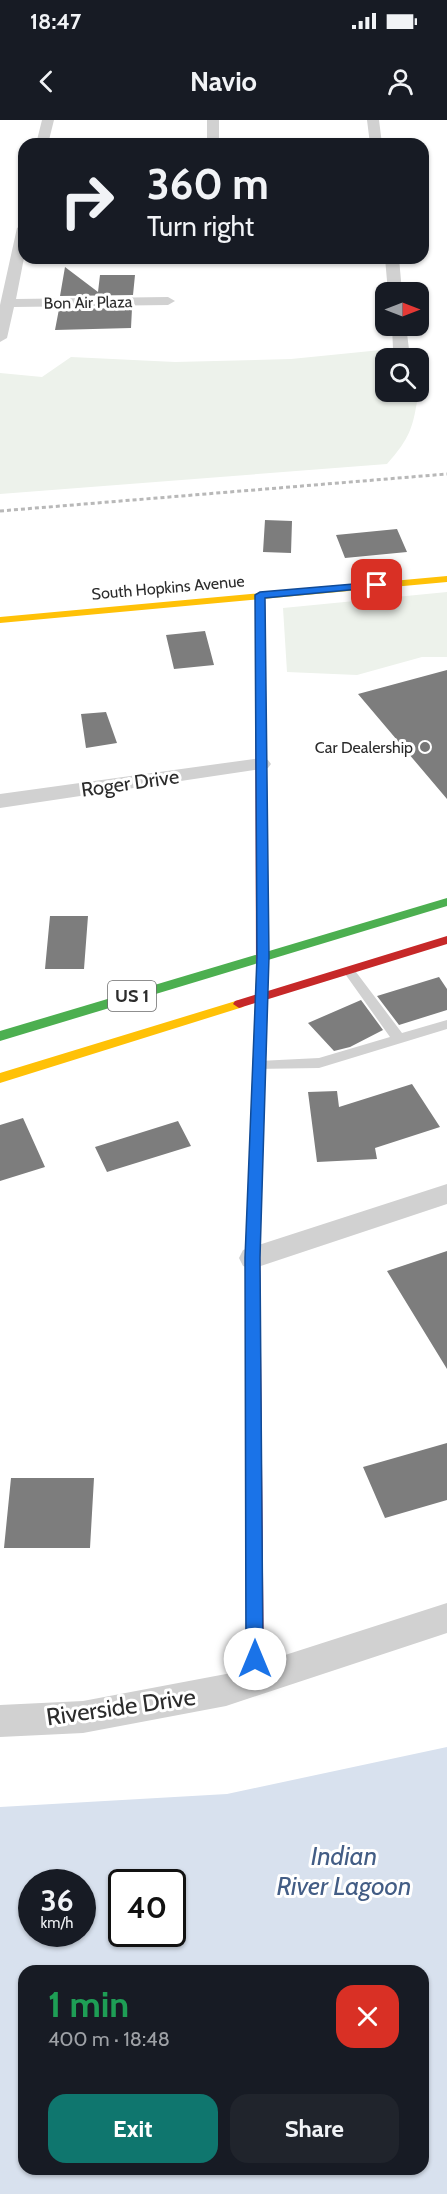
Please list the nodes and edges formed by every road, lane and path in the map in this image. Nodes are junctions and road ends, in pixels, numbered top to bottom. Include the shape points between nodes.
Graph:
1 (48, 120) edge
2 (213, 120) edge
3 (373, 120) edge
4 (44, 138) edge
5 (213, 138) edge
6 (375, 138) edge
7 (18, 256) edge
8 (393, 264) edge
9 (394, 282) edge
10 (168, 301) dead end
11 (8, 303) junction
12 (0, 338) edge
13 (447, 579) edge
14 (260, 595) junction
15 (0, 620) edge
16 (261, 764) junction
17 (0, 801) edge
18 (447, 902) edge
19 (446, 942) edge
20 (263, 957) junction
21 (350, 971) junction
22 (262, 998) junction
23 (447, 1024) edge
24 (0, 1036) edge
25 (399, 1039) junction
26 (259, 1066) junction
27 (0, 1078) edge
28 (447, 1194) edge
29 (252, 1258) junction
30 (447, 1618) edge
31 (255, 1682) junction
32 (0, 1721) edge

1 - 4 street
2 - 5 street
3 - 6 street
7 - 11 street
8 - 9 street
10 - 11 street, Bon Air Plaza
11 - 12 street
13 - 14 street, South Hopkins Avenue
14 - 15 street, South Hopkins Avenue
14 - 16 street
16 - 17 street, Roger Drive
16 - 20 street
18 - 20 street, US 1
19 - 21 street, US 1
20 - 22 street
20 - 24 street, US 1
21 - 22 street, US 1
21 - 25 lane
22 - 26 street
22 - 27 street, US 1
23 - 25 lane
25 - 26 lane via 339,1058
26 - 29 street
28 - 29 street
29 - 31 street
30 - 31 street, Riverside Drive
31 - 32 street, Riverside Drive via 83,1717

